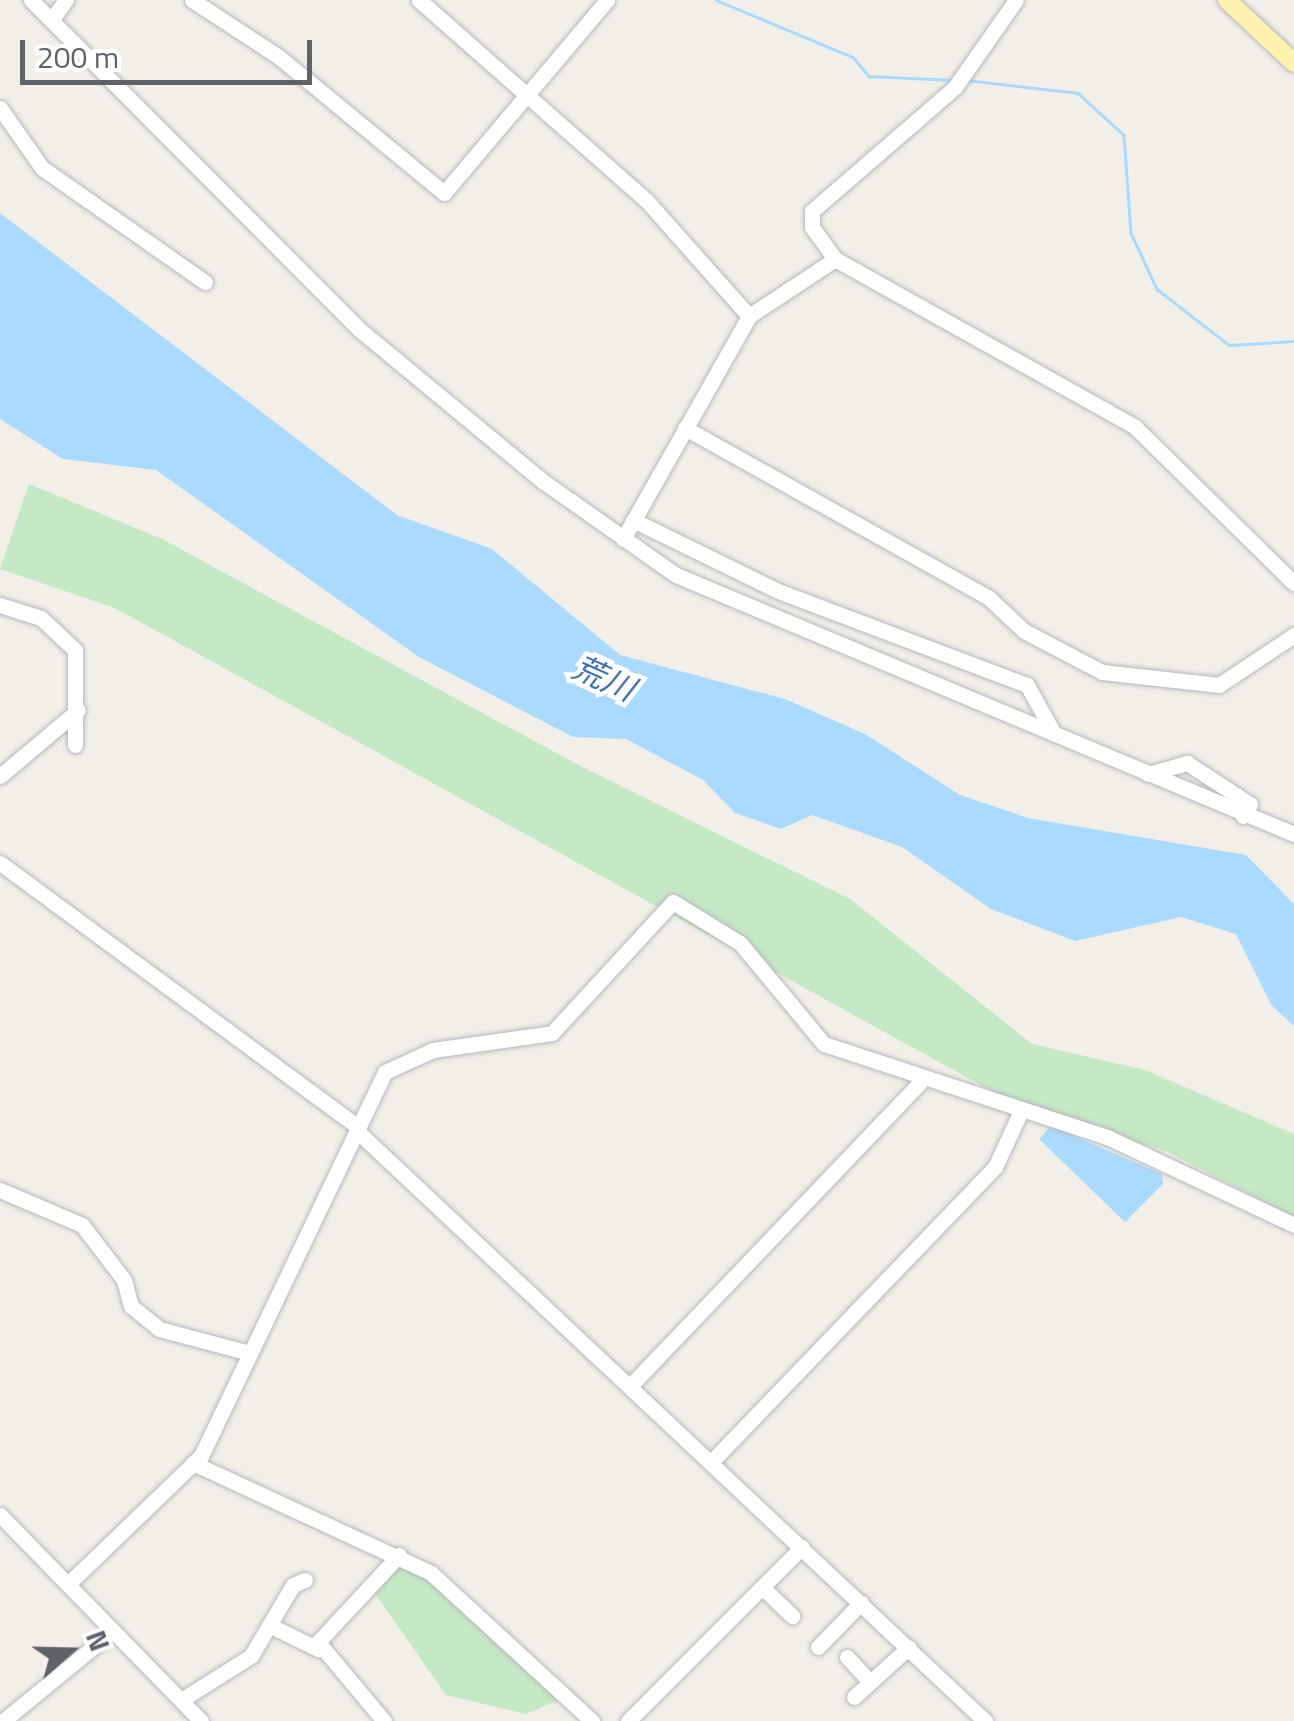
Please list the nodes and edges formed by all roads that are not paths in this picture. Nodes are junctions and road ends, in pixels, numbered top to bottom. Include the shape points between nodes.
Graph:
1 (31, 0) edge
2 (66, 0) edge
3 (192, 0) edge
4 (418, 0) edge
5 (607, 0) edge
6 (1016, 0) edge
7 (1226, 0) edge
8 (52, 18) junction
9 (1294, 63) edge
10 (532, 93) junction
11 (0, 108) edge
12 (835, 259) junction
13 (205, 282) dead end
14 (748, 316) junction
15 (685, 428) junction
16 (634, 520) junction
17 (623, 539) junction
18 (1294, 582) edge
19 (0, 605) edge
20 (1294, 635) edge
21 (78, 710) junction
22 (1053, 732) junction
23 (75, 744) dead end
24 (1148, 774) junction
25 (0, 776) edge
26 (1243, 816) junction
27 (1294, 834) edge
28 (0, 863) edge
29 (921, 1081) junction
30 (1021, 1110) junction
31 (358, 1130) junction
32 (0, 1190) edge
33 (1294, 1224) edge
34 (250, 1353) junction
35 (630, 1386) junction
36 (712, 1460) junction
37 (194, 1463) junction
38 (0, 1515) edge
39 (802, 1547) junction
40 (399, 1555) junction
41 (305, 1580) dead end
42 (68, 1584) junction
43 (762, 1587) junction
44 (861, 1602) junction
45 (792, 1616) dead end
46 (270, 1625) junction
47 (113, 1631) junction
48 (818, 1647) dead end
49 (909, 1647) junction
50 (318, 1649) junction
51 (847, 1657) dead end
52 (870, 1682) junction
53 (854, 1697) dead end
54 (181, 1700) junction
55 (3, 1721) edge
56 (201, 1721) edge
57 (384, 1721) edge
58 (592, 1721) edge
59 (628, 1721) edge
60 (985, 1721) edge

1 - 8 street
2 - 8 street
3 - 10 street via 279,57 444,193
4 - 10 street
5 - 10 street
6 - 12 street via 955,87 812,212 812,226
7 - 9 main road
8 - 17 street via 360,330
10 - 14 street
11 - 13 street via 42,168
12 - 14 street
12 - 18 street via 1136,427
14 - 15 street
15 - 16 street
15 - 20 street via 988,597 1024,631 1102,672 1219,685
16 - 17 street
16 - 22 street via 778,591 1027,685
17 - 22 street via 743,608
19 - 21 street via 67,637 80,664
21 - 23 street
21 - 25 street
22 - 24 street
24 - 26 street
24 - 26 street via 1187,763 1250,804
26 - 27 street
28 - 31 street
29 - 30 street
29 - 31 street via 824,1044 740,943 673,902 552,1032 406,1059 386,1072
29 - 35 street
30 - 33 street via 1107,1136
30 - 36 street via 995,1167
31 - 34 street
31 - 35 street
32 - 34 street via 82,1225 124,1280 131,1306 159,1329
34 - 37 street
35 - 36 street
36 - 39 street
37 - 40 street
37 - 42 street
38 - 42 street
39 - 43 street
39 - 44 street
40 - 50 street
40 - 58 street via 470,1600
41 - 46 street
42 - 47 street
43 - 45 street
43 - 59 street
44 - 48 street
44 - 49 street
46 - 50 street
46 - 54 street via 251,1656
47 - 54 street
47 - 55 street
49 - 52 street
49 - 60 street
50 - 57 street
51 - 52 street
52 - 53 street
54 - 56 street

